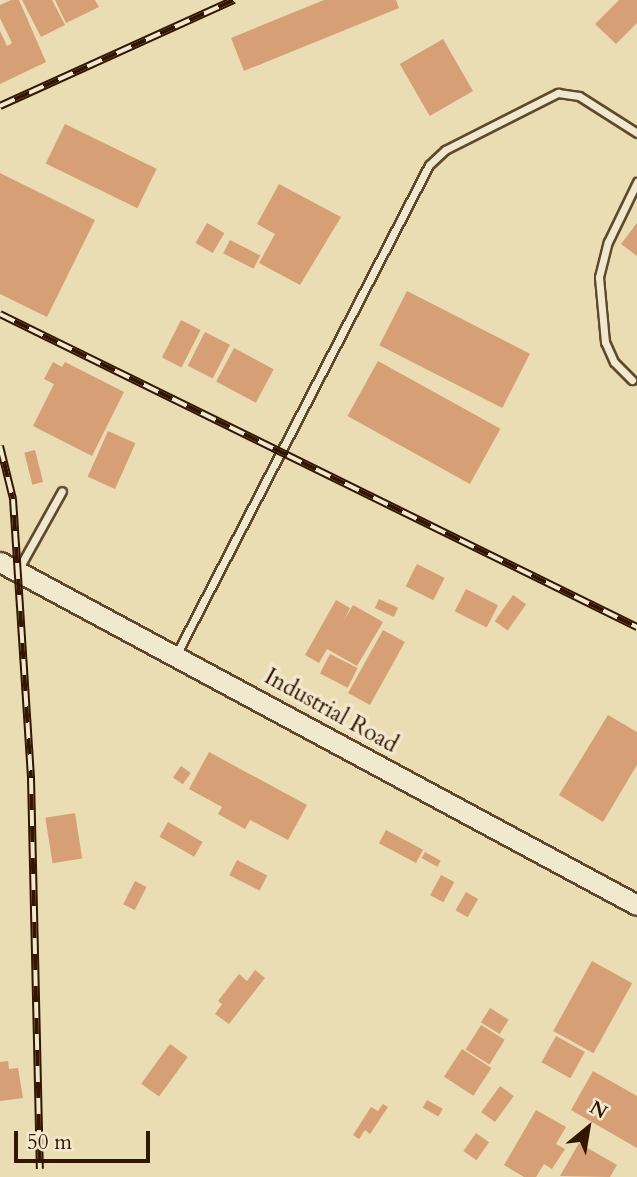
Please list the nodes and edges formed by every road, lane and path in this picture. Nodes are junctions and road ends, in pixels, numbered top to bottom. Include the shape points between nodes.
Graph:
1 (637, 134) edge
2 (637, 182) edge
3 (632, 380) dead end
4 (62, 491) dead end
5 (9, 566) edge
6 (176, 655) junction
7 (637, 905) edge

1 - 6 lane via 579,96 558,93 445,150 429,165
2 - 3 lane via 608,242 599,277 605,342 614,362
4 - 5 lane
5 - 6 street, Industrial Road
6 - 7 street, Industrial Road

